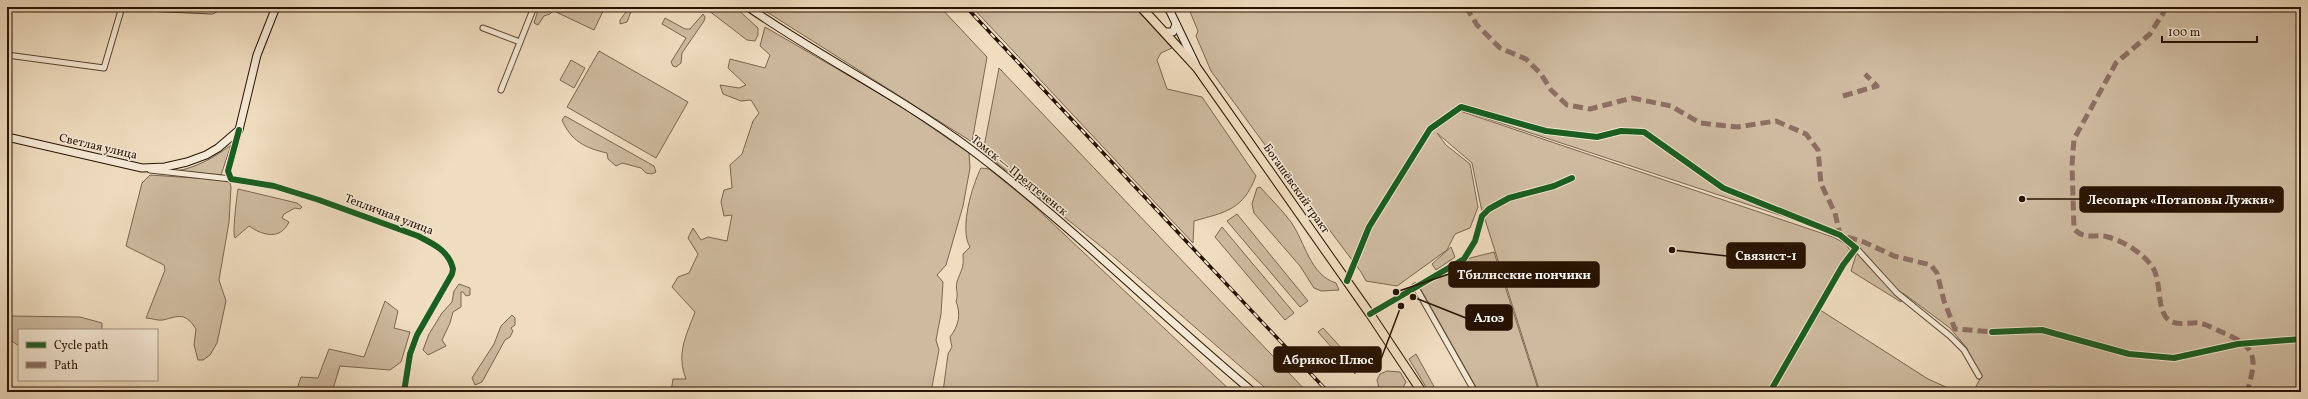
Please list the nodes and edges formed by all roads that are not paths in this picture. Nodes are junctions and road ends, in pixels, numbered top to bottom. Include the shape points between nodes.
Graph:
1 (219, 7) edge
2 (276, 7) edge
3 (534, 7) edge
4 (748, 7) edge
5 (1141, 7) edge
6 (1168, 7) edge
7 (1176, 24) junction
8 (483, 28) dead end
9 (1165, 32) junction
10 (520, 42) junction
11 (7, 55) edge
12 (1197, 68) junction
13 (501, 90) dead end
14 (239, 130) junction
15 (7, 137) edge
16 (142, 168) junction
17 (1572, 178) dead end
18 (231, 179) junction
19 (1347, 281) junction
20 (1415, 286) junction
21 (1370, 314) junction
22 (1979, 376) dead end
23 (404, 392) edge
24 (1253, 392) edge
25 (1422, 392) edge
26 (1475, 392) edge

1 - 11 street via 212,11 122,8 104,68
2 - 14 main road via 257,55
3 - 10 street
4 - 24 main road, Томск — Предтеченск via 969,148 1035,201
5 - 9 main road, Богашёвский тракт
6 - 7 main road
7 - 9 main road via 1175,31
7 - 12 main road
8 - 10 street
9 - 12 main road, Богашёвский тракт
10 - 13 street
12 - 19 main road, Богашёвский тракт
14 - 16 main road, Светлая улица via 218,148 200,158 165,167
14 - 18 street via 228,171
15 - 16 main road, Светлая улица
16 - 18 street, Тепличная улица
17 - 20 street via 1554,186 1509,198 1489,209 1482,216 1476,241 1464,259
18 - 23 street, Тепличная улица via 274,186 319,200 418,236 443,250 453,269 417,335 410,354
19 - 21 main road, Богашёвский тракт
19 - 22 street via 1369,227 1430,128 1461,107 1546,131 1597,137 1621,131 1644,132 1723,188 1840,235 1856,248 1897,293 1964,350
20 - 21 street
20 - 26 street
21 - 25 main road, Богашёвский тракт

